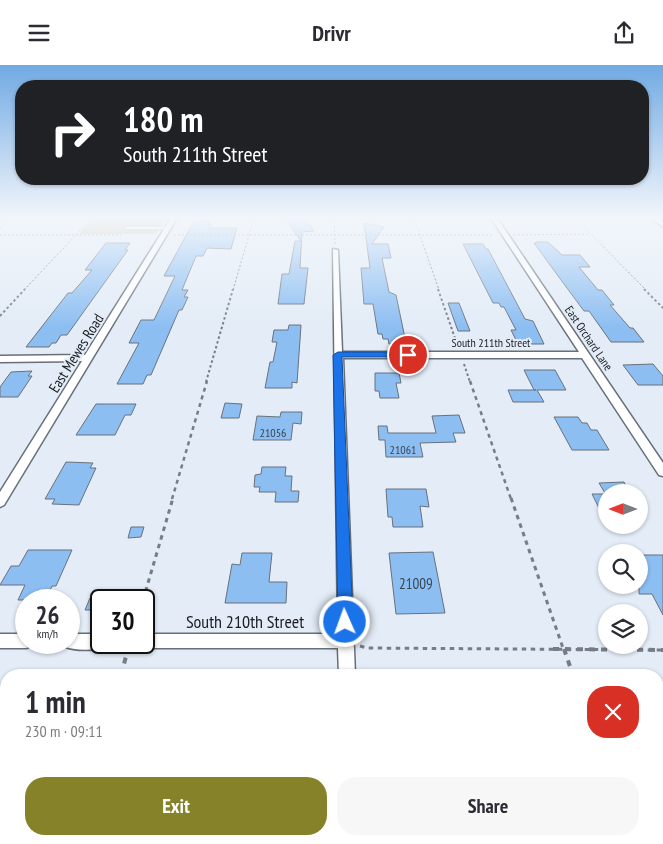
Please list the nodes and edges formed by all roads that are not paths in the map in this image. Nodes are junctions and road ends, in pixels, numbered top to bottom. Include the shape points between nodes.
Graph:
1 (152, 254) edge
2 (335, 254) edge
3 (517, 254) edge
4 (338, 355) junction
5 (584, 355) junction
6 (89, 358) junction
7 (0, 359) edge
8 (663, 472) edge
9 (0, 502) edge
10 (0, 641) edge
11 (15, 641) edge
12 (155, 641) edge
13 (346, 641) junction
14 (347, 669) edge

1 - 6 street, East Mewes Road
2 - 4 street
3 - 5 street, East Orchard Lane
4 - 5 street, South 211th Street
4 - 13 street
5 - 8 street, East Orchard Lane
6 - 7 street
6 - 9 street, East Mewes Road
10 - 11 street
12 - 13 street, South 210th Street
13 - 14 street

